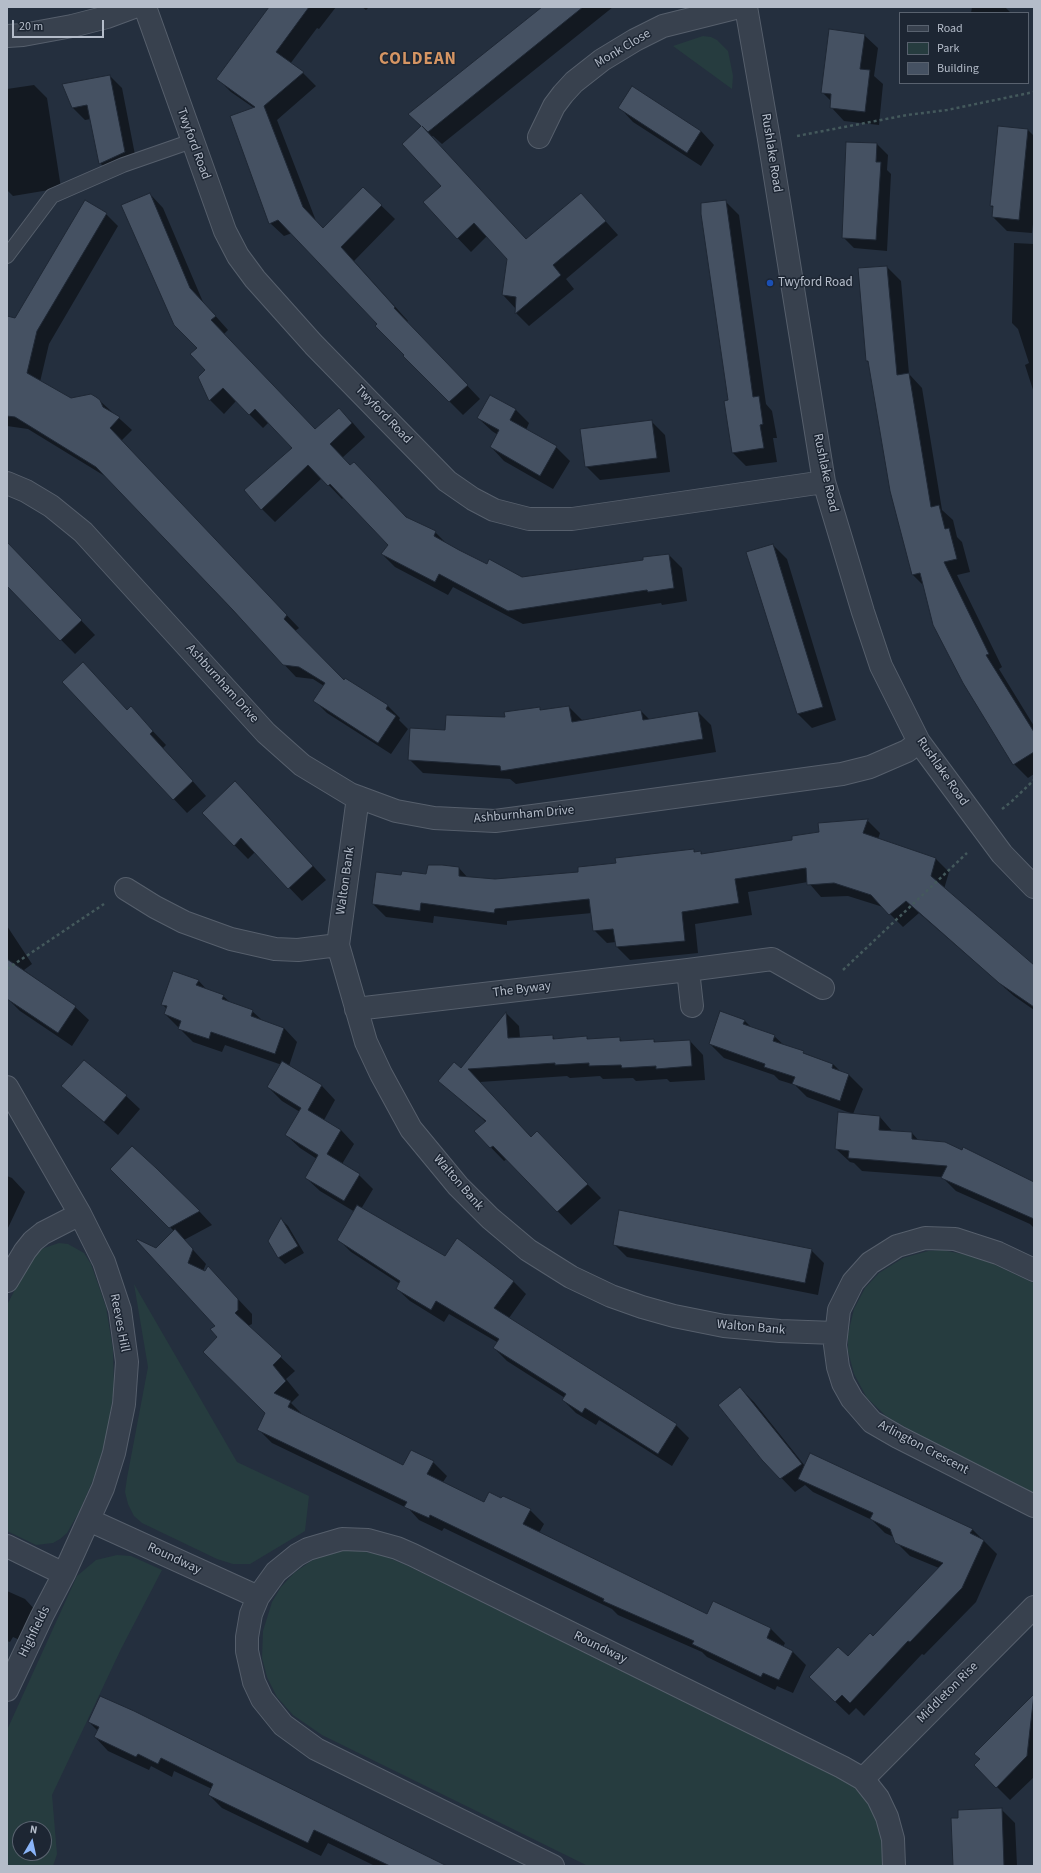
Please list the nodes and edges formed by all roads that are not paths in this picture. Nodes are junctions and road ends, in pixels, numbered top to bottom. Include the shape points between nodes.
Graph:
1 (134, 7) edge
2 (146, 7) edge
3 (739, 7) edge
4 (746, 7) edge
5 (7, 36) edge
6 (539, 137) dead end
7 (192, 141) junction
8 (7, 256) edge
9 (7, 482) edge
10 (824, 482) junction
11 (919, 742) junction
12 (358, 797) junction
13 (1034, 887) edge
14 (126, 889) road end
15 (338, 945) junction
16 (688, 970) junction
17 (823, 988) road end
18 (692, 1006) dead end
19 (356, 1009) junction
20 (7, 1088) edge
21 (80, 1214) junction
22 (1034, 1270) edge
23 (7, 1281) edge
24 (835, 1332) junction
25 (1034, 1506) edge
26 (89, 1520) junction
27 (7, 1546) edge
28 (64, 1574) junction
29 (258, 1597) junction
30 (1034, 1607) edge
31 (7, 1690) edge
32 (863, 1779) junction
33 (553, 1866) edge
34 (894, 1866) edge

1 - 5 street via 72,26
2 - 7 street, Twyford Road
3 - 6 street, Monk Close via 663,26 602,60 563,94 554,106
4 - 10 street, Rushlake Road via 770,139
7 - 8 lane via 123,165 52,196
7 - 10 street, Twyford Road via 225,232 255,279 314,345 447,481 473,499 500,512 529,519 572,520
9 - 12 street, Ashburnham Drive via 51,506 82,532 266,734 302,765
10 - 11 street, Rushlake Road via 881,666
11 - 12 street, Ashburnham Drive via 907,751 870,767 842,774 495,821 407,814
11 - 13 street, Rushlake Road via 1002,854
12 - 15 street, Walton Bank
14 - 15 street via 184,922 231,939 275,949 298,950
15 - 19 street, Walton Bank
16 - 17 street, The Byway via 772,958
16 - 18 street
16 - 19 street, The Byway
19 - 24 street, Walton Bank via 366,1042 411,1129 480,1209 509,1236 542,1260 611,1296 697,1322 756,1329
20 - 21 street, Reeves Hill
21 - 23 street via 33,1241
21 - 26 street, Reeves Hill via 104,1262 120,1310 127,1362 124,1404 114,1453
22 - 24 street, Arlington Crescent via 998,1253 955,1239 925,1238 909,1242 885,1253 862,1271 843,1300
24 - 25 street, Arlington Crescent via 836,1355 843,1383 852,1399 872,1422
26 - 28 street, Reeves Hill
26 - 29 street, Roundway
27 - 28 street
28 - 31 street, Highfields
29 - 32 street, Roundway via 276,1572 308,1549 331,1541 354,1539 389,1545 742,1717
29 - 33 street, Roundway via 247,1637 249,1664 262,1699 283,1725 316,1749
30 - 32 street, Middleton Rise
32 - 34 street, Roundway via 878,1798 887,1817 893,1839

